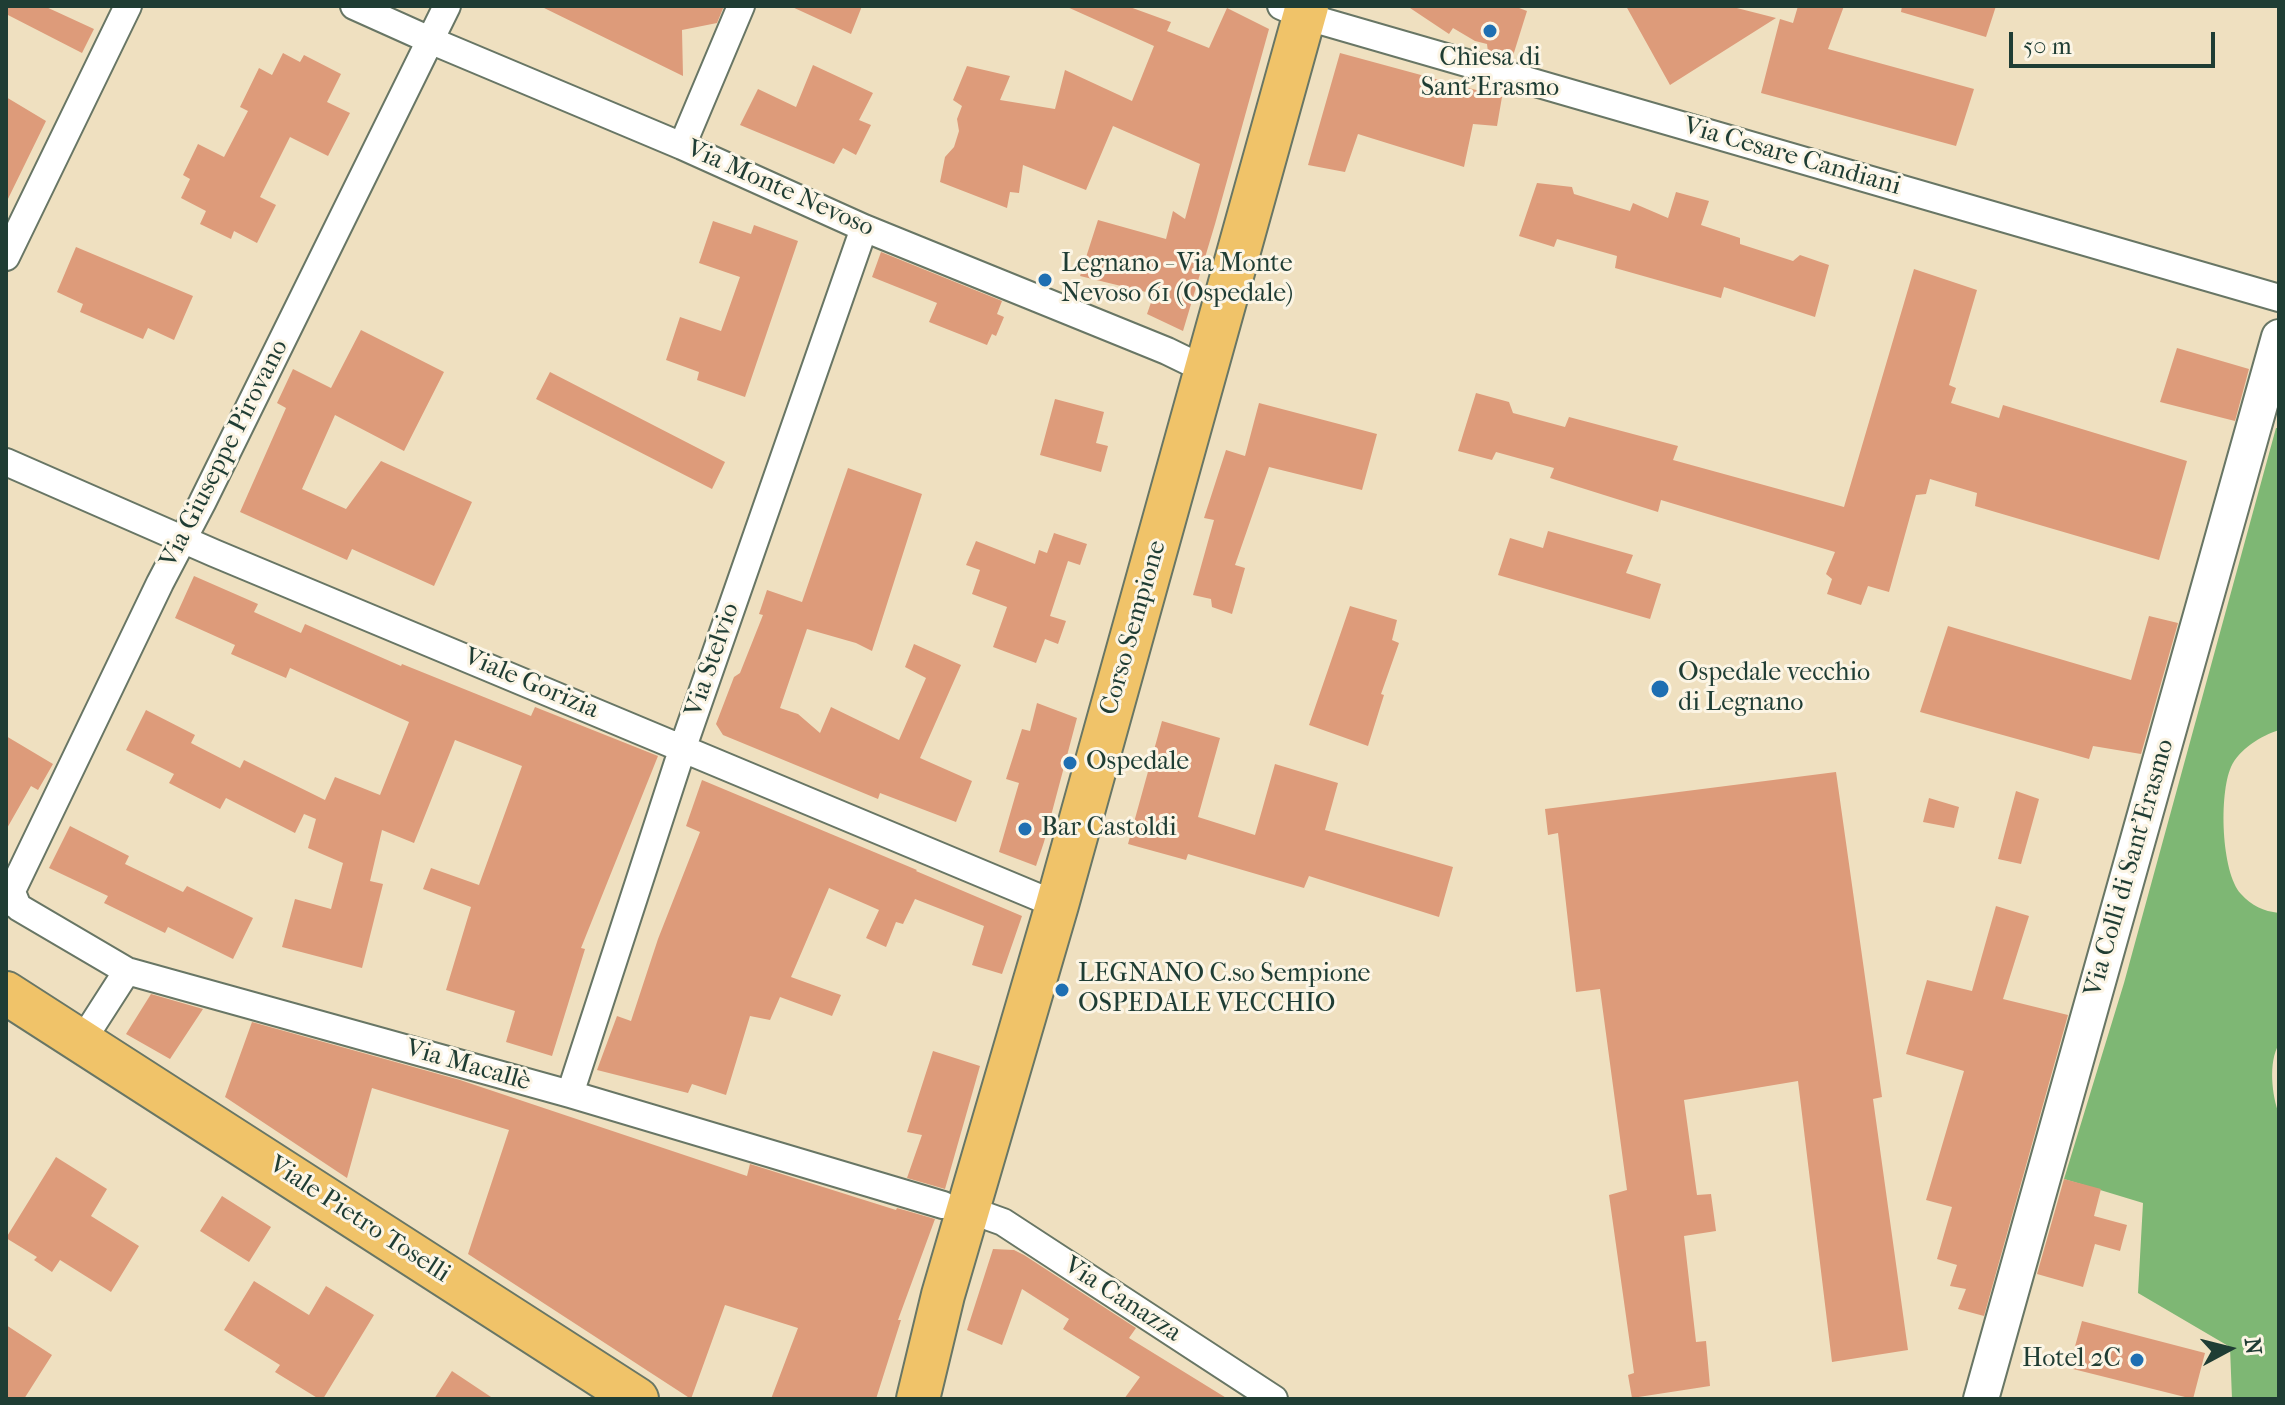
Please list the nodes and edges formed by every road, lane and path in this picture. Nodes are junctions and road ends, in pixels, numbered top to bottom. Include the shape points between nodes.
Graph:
1 (128, 6) edge
2 (354, 6) edge
3 (447, 6) edge
4 (741, 6) edge
5 (1297, 9) edge
6 (432, 41) junction
7 (682, 146) junction
8 (864, 228) junction
9 (6, 257) edge
10 (2279, 298) edge
11 (2279, 337) edge
12 (1206, 370) junction
13 (6, 462) edge
14 (183, 538) junction
15 (683, 747) junction
16 (9, 898) edge
17 (1057, 905) junction
18 (127, 971) junction
19 (6, 993) edge
20 (82, 1041) junction
21 (570, 1094) junction
22 (955, 1207) junction
23 (943, 1295) junction
24 (637, 1399) edge
25 (901, 1399) edge
26 (918, 1399) edge
27 (1274, 1399) edge
28 (1981, 1399) edge

1 - 9 street
2 - 6 street, Via Monte Nevoso
3 - 6 street, Via Giuseppe Pirovano
4 - 7 street
5 - 10 street, Via Cesare Candiani
5 - 12 main road, Corso Sempione
6 - 7 street, Via Monte Nevoso
6 - 14 street, Via Giuseppe Pirovano
7 - 8 street, Via Monte Nevoso
8 - 12 street, Via Monte Nevoso
8 - 15 street, Via Stelvio
11 - 28 street, Via Colli di Sant'Erasmo
12 - 17 main road, Corso Sempione
13 - 14 street, Viale Gorizia
14 - 15 street, Viale Gorizia
14 - 16 street, Via Giuseppe Pirovano
15 - 17 street, Viale Gorizia
15 - 21 street, Via Stelvio
16 - 18 street, Via Macallè
17 - 22 main road, Corso Sempione
18 - 20 street
18 - 21 street, Via Macallè
19 - 20 main road, Viale Pietro Toselli
20 - 24 main road, Viale Pietro Toselli
21 - 22 street, Via Macallè
22 - 23 main road, Corso Sempione
22 - 27 street, Via Canazza via 1003,1222
23 - 25 main road, Corso Sempione
23 - 26 main road, Corso Sempione

